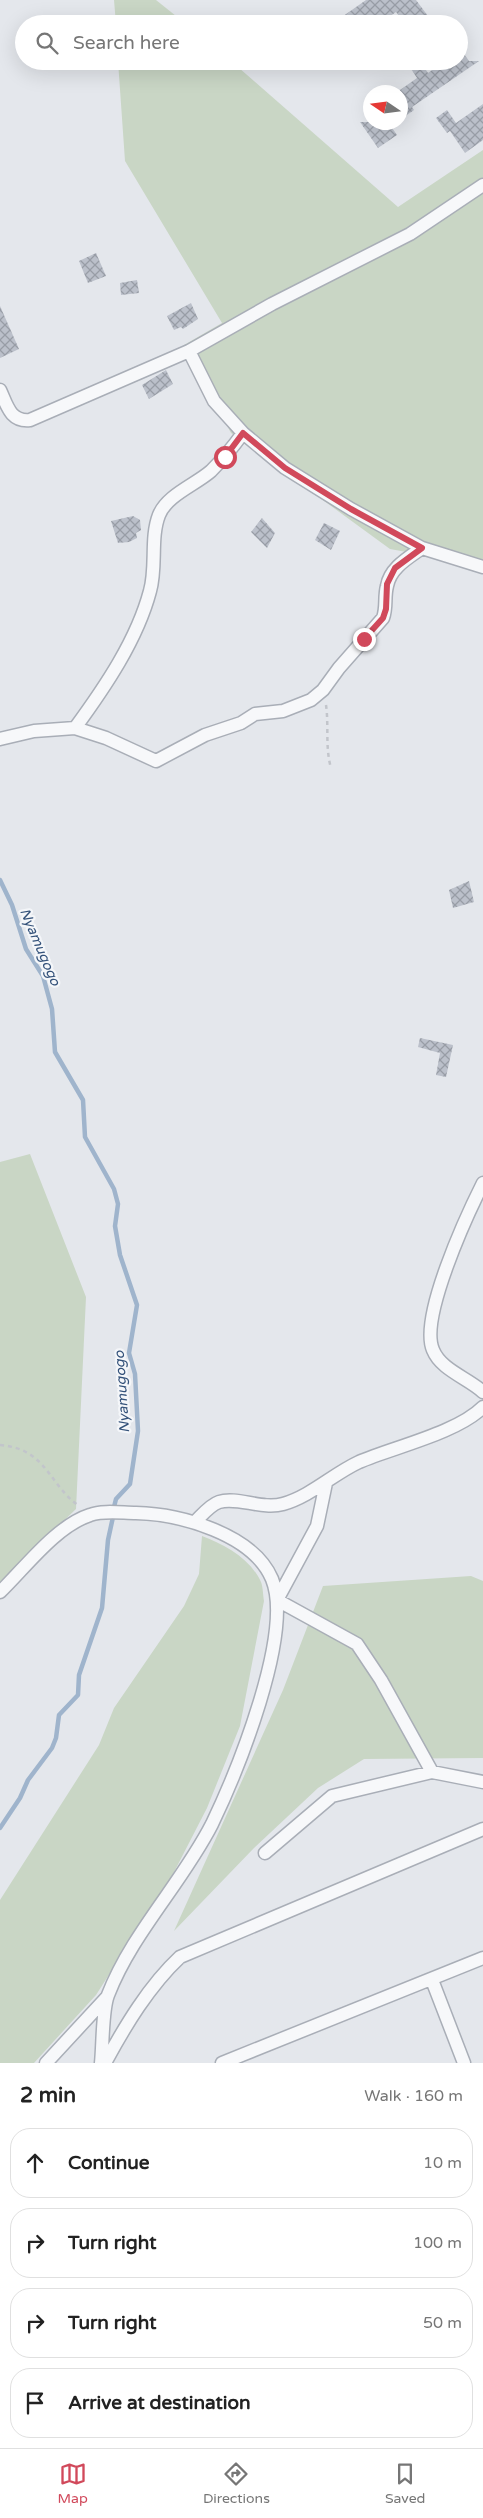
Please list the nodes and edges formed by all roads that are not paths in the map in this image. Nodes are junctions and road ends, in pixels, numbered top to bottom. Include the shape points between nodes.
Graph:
1 (483, 185) edge
2 (189, 351) junction
3 (0, 390) edge
4 (243, 433) junction
5 (422, 548) junction
6 (483, 567) edge
7 (75, 728) junction
8 (0, 739) edge
9 (483, 1183) edge
10 (483, 1392) edge
11 (483, 1406) edge
12 (326, 1483) junction
13 (196, 1521) junction
14 (0, 1592) edge
15 (277, 1600) junction
16 (432, 1772) junction
17 (483, 1782) edge
18 (483, 1829) edge
19 (265, 1853) dead end
20 (483, 1958) edge
21 (432, 1980) junction
22 (107, 1997) junction
23 (46, 2063) edge
24 (101, 2063) edge
25 (105, 2063) edge
26 (222, 2063) edge
27 (464, 2063) edge

1 - 2 street via 410,234 272,304
2 - 3 street via 30,420 18,420 13,416
2 - 4 street via 214,401
4 - 5 street via 285,468
4 - 7 street via 225,457 159,515 151,591 140,619 98,697
5 - 6 street
5 - 7 street via 395,568 387,584 383,618 311,700 255,714 156,761
7 - 8 street via 34,731
9 - 10 street via 430,1322 433,1350 440,1360
11 - 12 street via 475,1415 361,1462
12 - 13 street via 280,1505 219,1502
12 - 15 street via 317,1526
13 - 14 street via 143,1513 91,1514 59,1533
13 - 15 street via 234,1541 258,1559 272,1579
15 - 16 street via 357,1644 381,1680
15 - 22 street via 275,1646 260,1700 212,1823 186,1870 129,1954
16 - 17 street
16 - 19 street via 332,1796
18 - 25 street via 180,1957 141,2004
20 - 21 street
21 - 26 street
21 - 27 street
22 - 23 street
22 - 24 street

